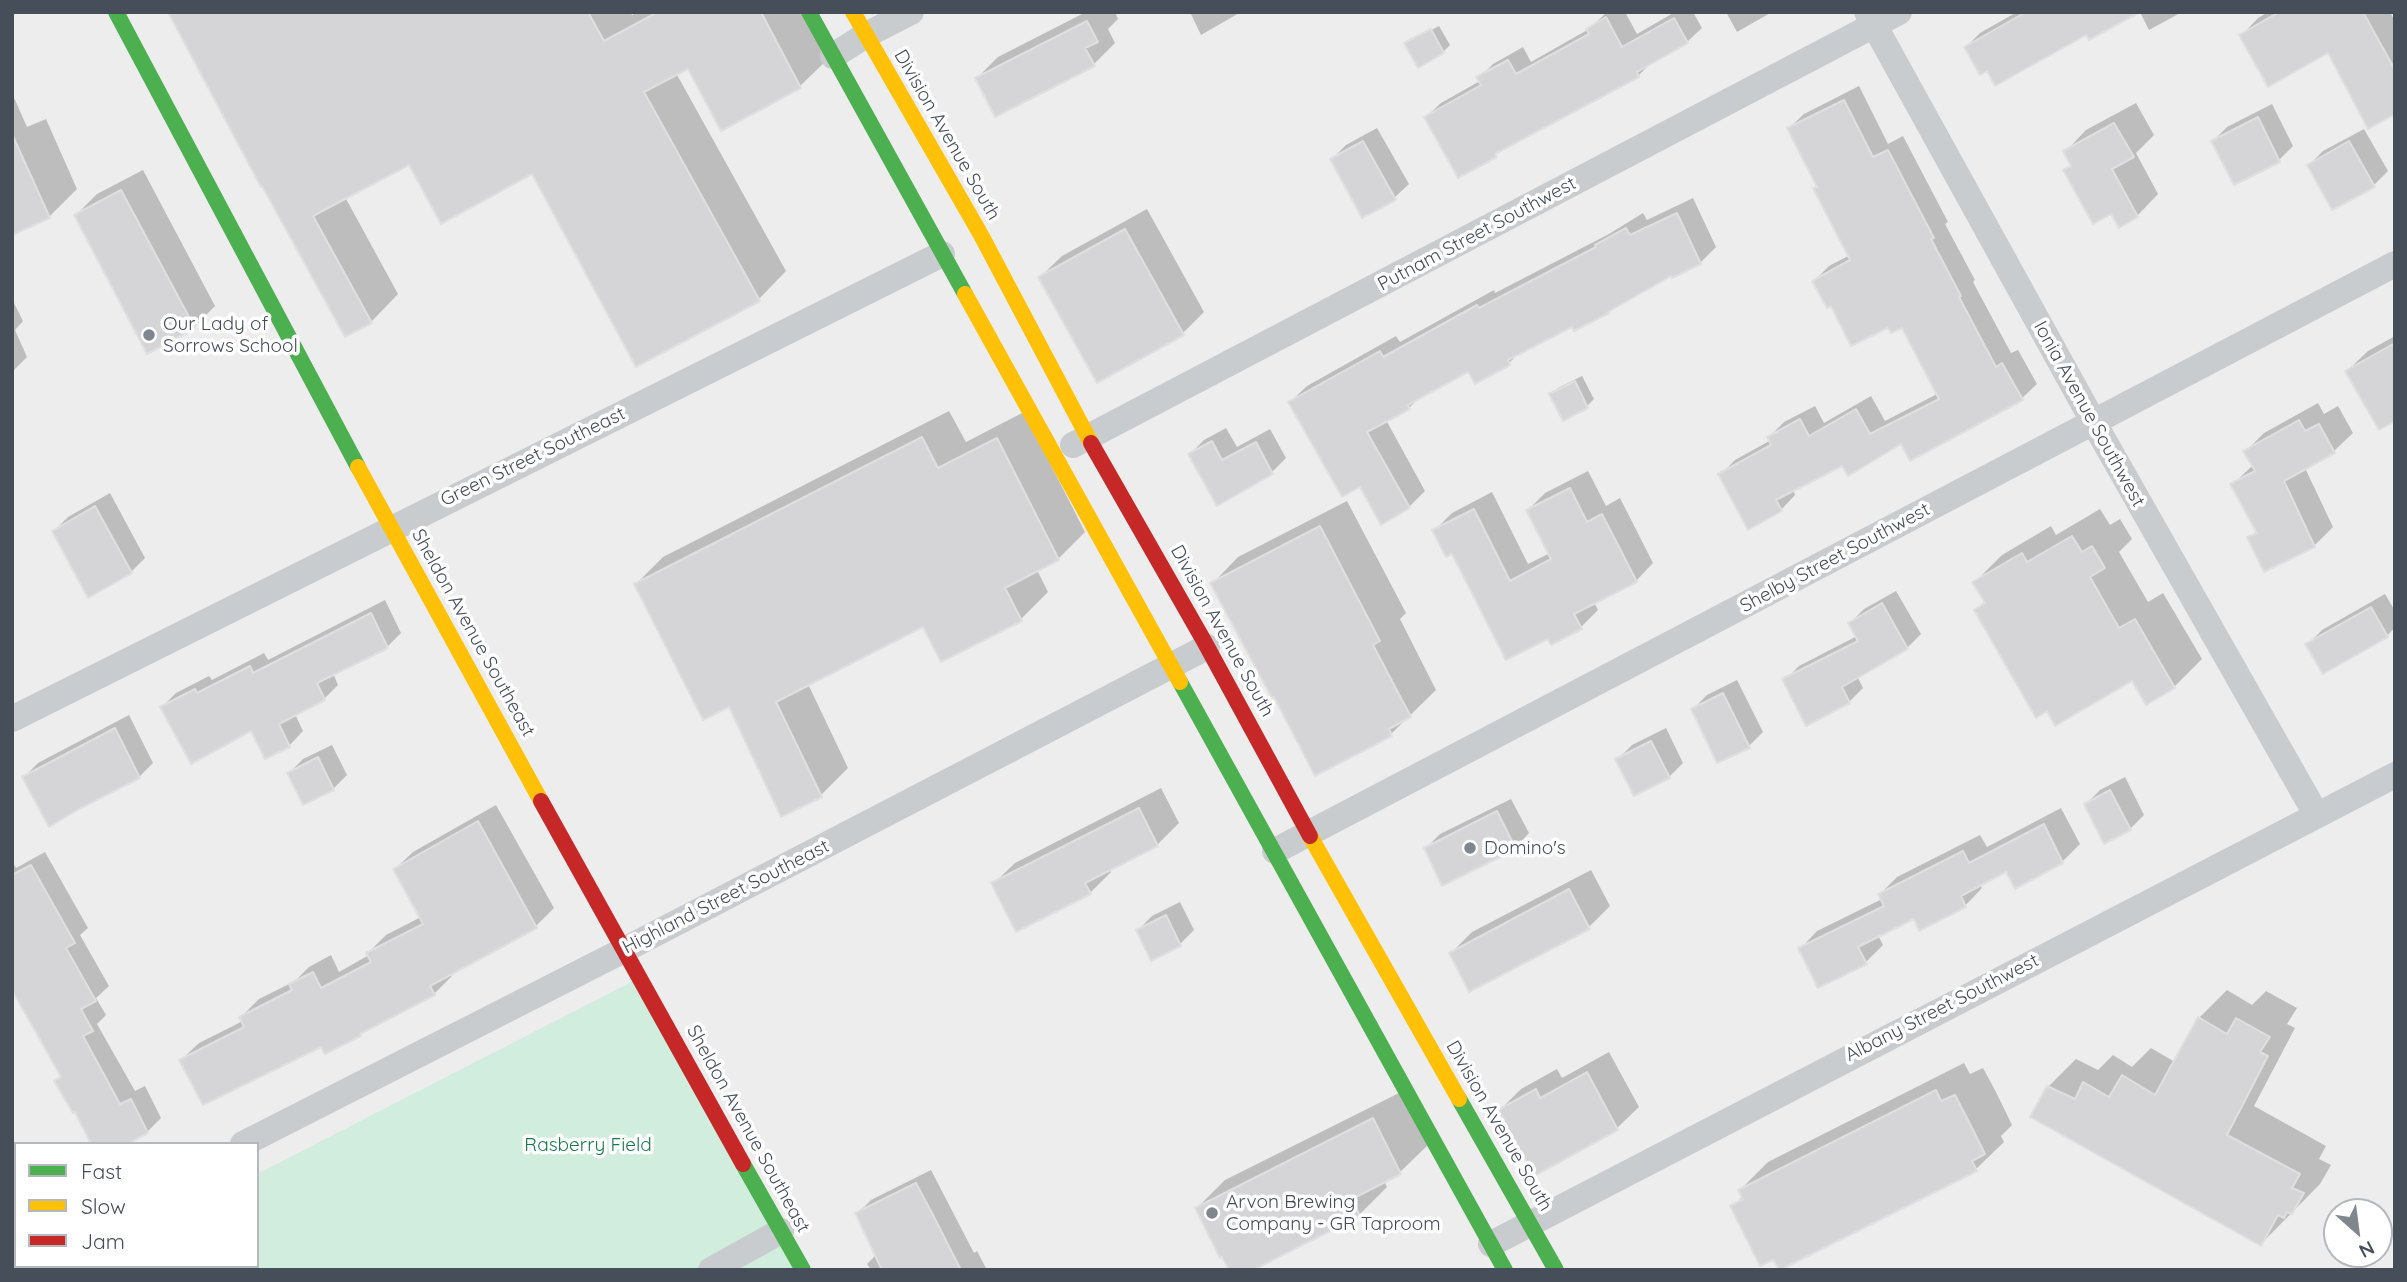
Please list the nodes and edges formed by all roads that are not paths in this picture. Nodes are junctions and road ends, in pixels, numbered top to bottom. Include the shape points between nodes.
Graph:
1 (116, 12) edge
2 (809, 12) edge
3 (853, 12) edge
4 (911, 12) edge
5 (1899, 12) edge
6 (1870, 19) edge
7 (866, 35) junction
8 (833, 56) junction
9 (942, 254) junction
10 (2395, 264) edge
11 (2094, 423) junction
12 (1088, 437) junction
13 (1054, 455) junction
14 (391, 527) junction
15 (1207, 647) junction
16 (1171, 666) junction
17 (12, 719) edge
18 (2395, 775) edge
19 (2315, 814) junction
20 (1308, 833) junction
21 (1275, 851) junction
22 (624, 950) junction
23 (247, 1142) edge
24 (1530, 1223) junction
25 (781, 1231) junction
26 (1490, 1244) junction
27 (711, 1270) edge
28 (803, 1270) edge
29 (1505, 1270) edge
30 (1556, 1270) edge

1 - 14 main road, Sheldon Avenue Southeast
2 - 8 main road
3 - 7 main road, Division Avenue South
4 - 7 street
5 - 6 street, Putnam Street Southwest
6 - 11 street, Ionia Avenue Southwest
6 - 12 street, Putnam Street Southwest
7 - 8 street
7 - 12 main road, Division Avenue South via 981,235
8 - 9 main road
9 - 13 main road
9 - 14 street, Green Street Southeast
10 - 11 street, Shelby Street Southwest
11 - 19 street, Ionia Avenue Southwest
11 - 20 street, Shelby Street Southwest
12 - 13 street, Putnam Street Southwest
12 - 15 main road, Division Avenue South
13 - 16 main road
14 - 17 street, Green Street Southeast
14 - 22 main road, Sheldon Avenue Southeast
15 - 16 street, Highland Street Southeast
15 - 20 main road, Division Avenue South
16 - 21 main road
16 - 22 street, Highland Street Southeast
18 - 19 street, Albany Street Southwest
19 - 24 street, Albany Street Southwest
20 - 21 street, Shelby Street Southwest
20 - 24 main road, Division Avenue South
21 - 26 main road
22 - 23 street, Highland Street Southeast
22 - 25 main road, Sheldon Avenue Southeast
24 - 26 street, Albany Street Southwest
24 - 30 main road, Division Avenue South
25 - 27 street
25 - 28 main road, Sheldon Avenue Southeast
26 - 29 main road

